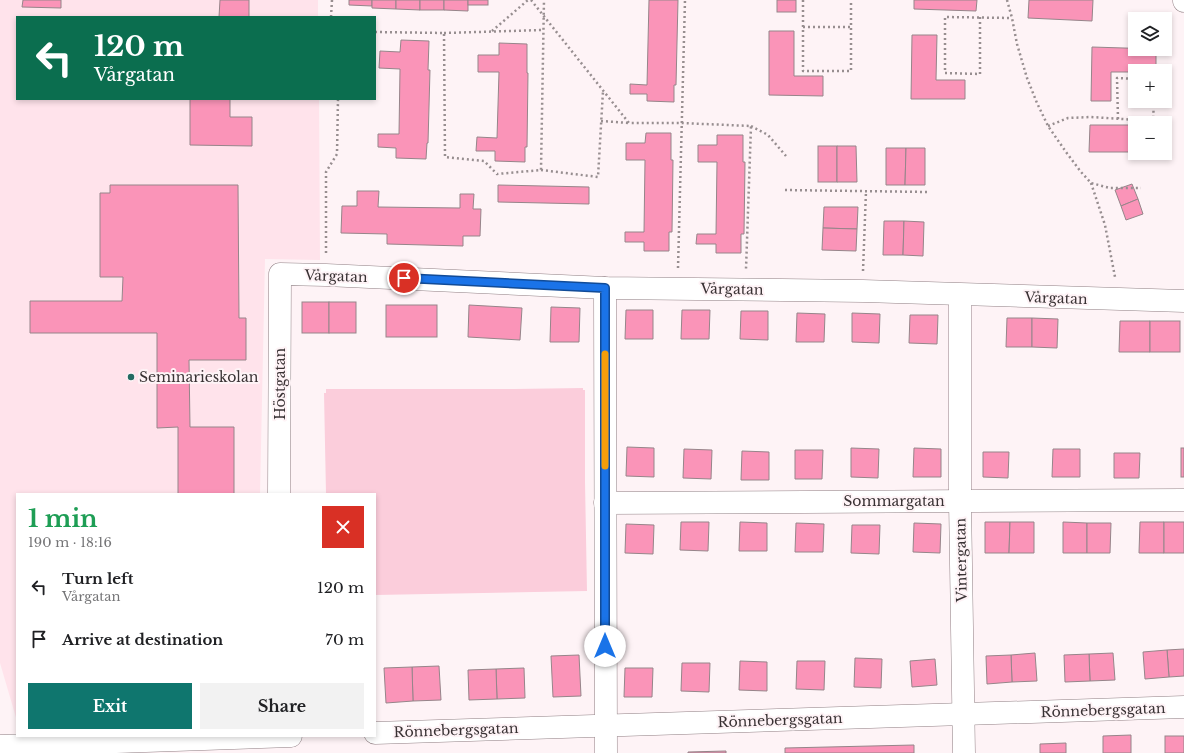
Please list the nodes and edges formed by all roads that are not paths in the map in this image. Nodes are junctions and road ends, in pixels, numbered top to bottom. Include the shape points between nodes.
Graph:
1 (280, 274) joint
2 (605, 288) junction
3 (960, 295) junction
4 (1184, 302) edge
5 (279, 493) edge
6 (1184, 500) edge
7 (960, 501) junction
8 (605, 503) junction
9 (1184, 707) edge
10 (963, 714) junction
11 (606, 726) junction
12 (376, 733) edge
13 (265, 737) edge
14 (0, 746) edge
15 (130, 747) edge
16 (606, 753) edge
17 (964, 753) edge

1 - 2 street, Vårgatan
1 - 5 street, Höstgatan
2 - 3 street, Vårgatan via 863,291
2 - 8 street
3 - 4 street, Vårgatan
3 - 7 street, Vintergatan
6 - 7 street, Sommargatan
7 - 8 street, Sommargatan
7 - 10 street, Vintergatan
8 - 11 street
9 - 10 street, Rönnebergsgatan
10 - 11 street, Rönnebergsgatan
10 - 17 street, Vintergatan
11 - 12 street, Rönnebergsgatan
11 - 16 street
13 - 15 street
14 - 15 street

